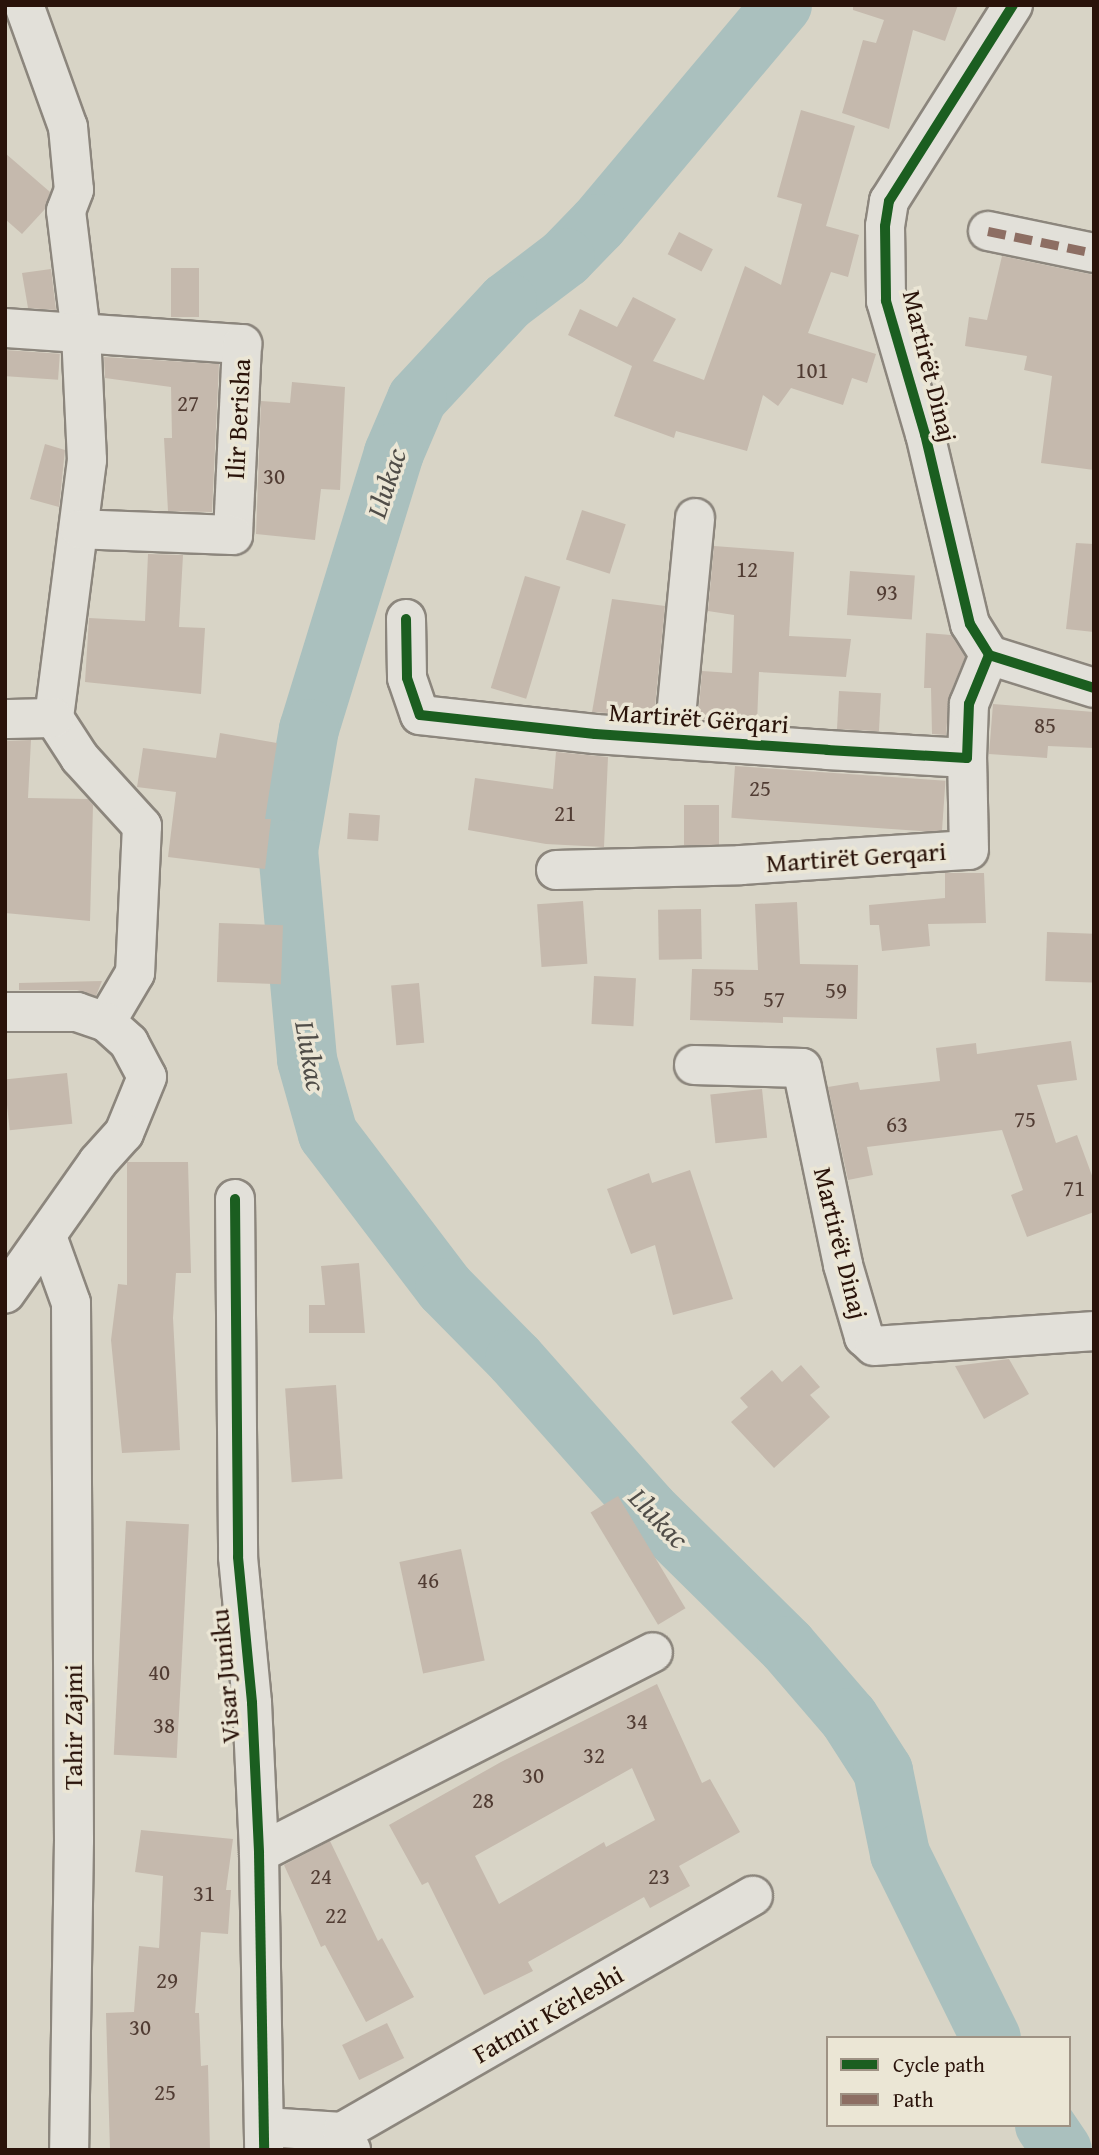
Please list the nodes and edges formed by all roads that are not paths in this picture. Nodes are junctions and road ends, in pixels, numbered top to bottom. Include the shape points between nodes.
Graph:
1 (24, 5) edge
2 (1013, 5) edge
3 (988, 231) dead end
4 (1094, 253) edge
5 (5, 328) edge
6 (80, 333) junction
7 (695, 518) dead end
8 (80, 529) junction
9 (406, 619) dead end
10 (989, 655) junction
11 (1094, 688) edge
12 (54, 718) junction
13 (5, 719) edge
14 (674, 737) junction
15 (967, 758) junction
16 (556, 870) dead end
17 (5, 1012) edge
18 (106, 1022) junction
19 (694, 1065) dead end
20 (235, 1199) dead end
21 (48, 1238) junction
22 (5, 1295) edge
23 (71, 1303) junction
24 (1094, 1331) edge
25 (653, 1652) dead end
26 (259, 1853) junction
27 (753, 1896) dead end
28 (264, 2138) edge
29 (347, 2141) edge
30 (69, 2150) edge

1 - 6 street via 68,127 74,190 66,211
2 - 10 street, Martirët Dinaj via 889,201 885,226 886,301 925,434 970,624
3 - 4 street
5 - 6 street, Ilir Berisha
6 - 8 street via 87,460
6 - 8 street, Ilir Berisha via 242,344 233,535
7 - 14 street, Martirët Gërqari
8 - 12 street
9 - 14 street, Martirët Gërqari via 407,678 420,715 595,734
10 - 11 street
10 - 15 street via 969,704
12 - 13 street
12 - 18 street via 80,758 142,826 135,973
14 - 15 street, Martirët Gërqari
15 - 16 street, Martirët Gerqari via 969,850 692,867
17 - 18 street via 77,1012
18 - 21 street via 129,1043 147,1077 124,1133 78,1190
19 - 24 street, Martirët Dinaj via 802,1068 843,1265 864,1337 874,1346
20 - 26 street, Visar Juniku via 238,1557 252,1703
21 - 22 street
21 - 23 street, Tahir Zajmi
22 - 23 street
23 - 30 street, Tahir Zajmi via 74,1840
25 - 26 street
26 - 28 street, Visar Juniku
27 - 29 street, Fatmir Kërleshi
28 - 29 street, Fatmir Kërleshi

